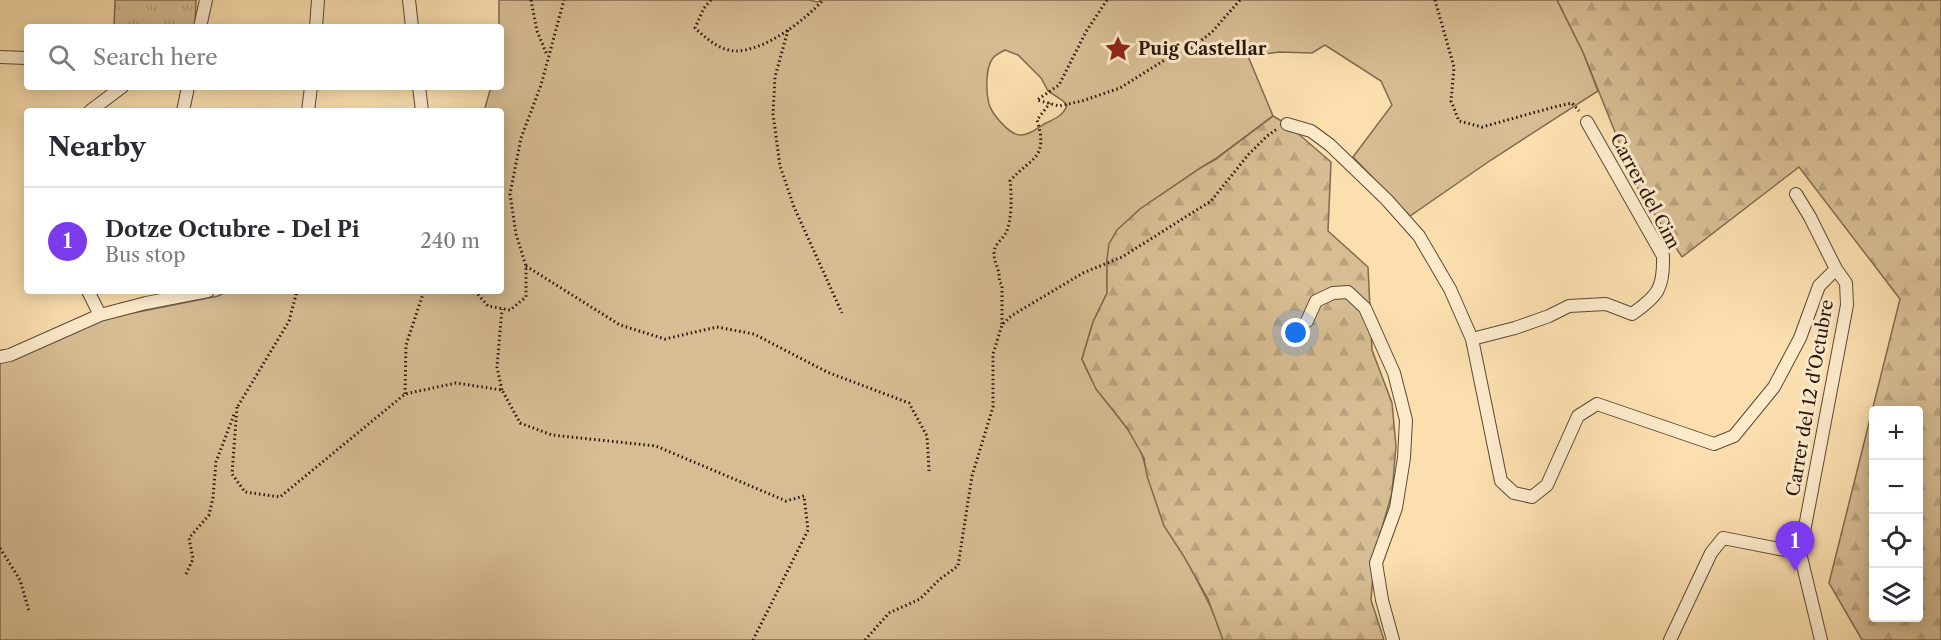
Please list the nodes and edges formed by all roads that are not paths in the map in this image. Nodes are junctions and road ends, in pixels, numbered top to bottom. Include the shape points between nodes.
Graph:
1 (206, 0) edge
2 (318, 0) edge
3 (409, 0) edge
4 (201, 24) edge
5 (316, 24) edge
6 (412, 24) edge
7 (0, 57) edge
8 (24, 58) edge
9 (118, 90) edge
10 (187, 90) edge
11 (311, 90) edge
12 (419, 90) edge
13 (94, 108) edge
14 (184, 108) edge
15 (308, 108) edge
16 (422, 108) edge
17 (1587, 122) road end
18 (1287, 124) road end
19 (1796, 194) dead end
20 (1836, 269) junction
21 (90, 294) edge
22 (192, 294) edge
23 (100, 315) junction
24 (1307, 321) dead end
25 (1472, 339) junction
26 (0, 357) edge
27 (1800, 553) junction
28 (1393, 640) edge
29 (1670, 640) edge
30 (1821, 640) edge

1 - 4 street
2 - 5 street
3 - 6 street
7 - 8 street
9 - 13 street
10 - 14 street
11 - 15 street
12 - 16 street
17 - 25 street, Carrer del Cim via 1664,256 1664,279 1652,300 1632,314 1606,304 1569,306 1526,324
18 - 25 street via 1311,131 1330,146 1419,236 1450,289
19 - 20 street, Carrer del 12 d'Octubre
20 - 25 street via 1819,286 1800,338 1774,387 1734,436 1714,444 1597,404 1578,416 1547,485 1532,497 1514,493 1501,482
20 - 27 street, Carrer del 12 d'Octubre via 1846,283 1847,305
21 - 23 street
22 - 23 street
23 - 26 street
24 - 28 street via 1316,301 1333,293 1348,292 1365,308 1394,373 1406,420 1404,458 1396,508 1376,563
27 - 29 street via 1723,538 1711,553
27 - 30 street, Carrer del 12 d'Octubre

